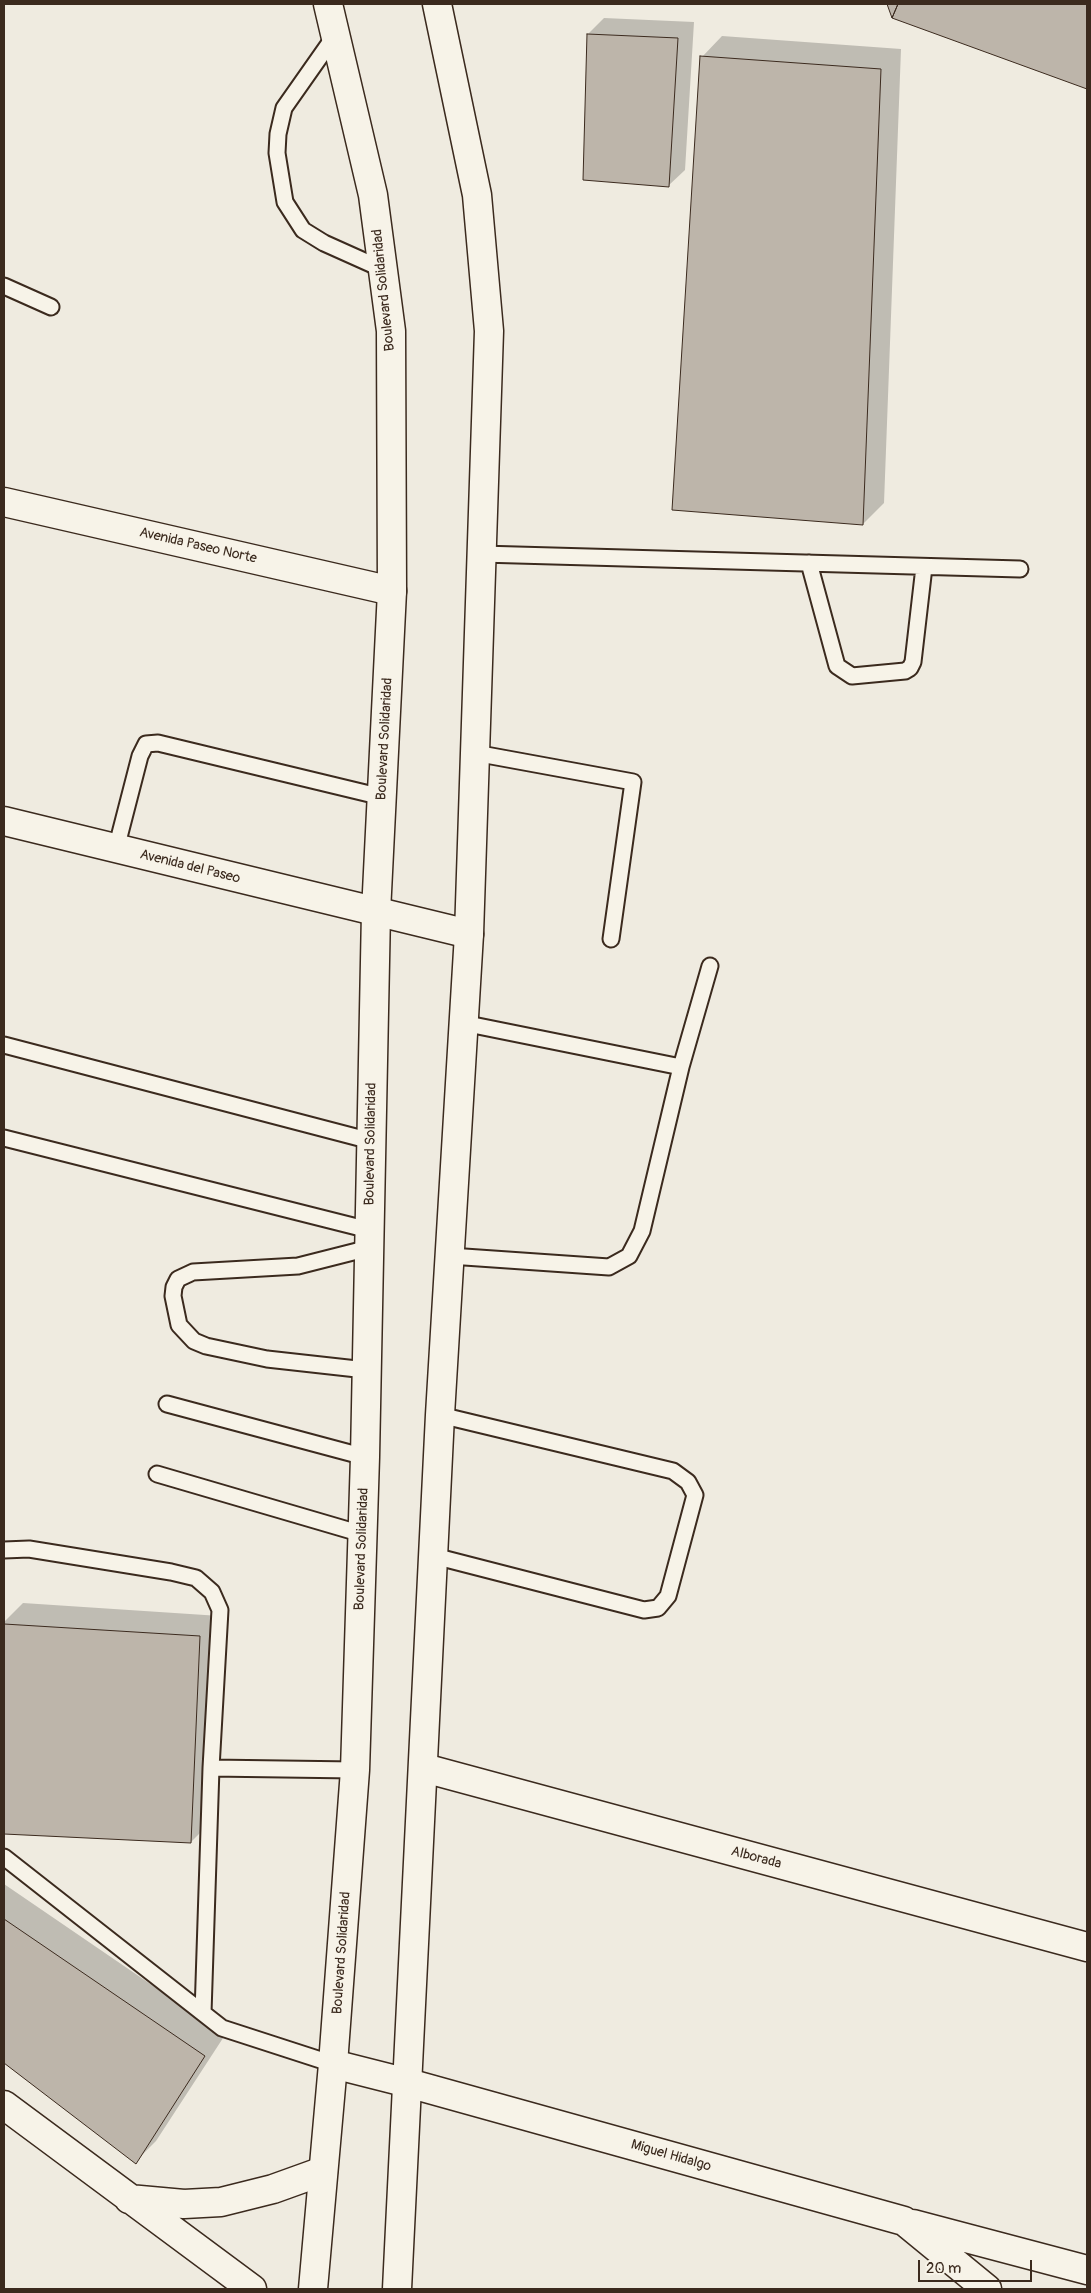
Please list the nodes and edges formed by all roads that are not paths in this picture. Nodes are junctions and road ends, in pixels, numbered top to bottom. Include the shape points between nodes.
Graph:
1 (328, 4) edge
2 (437, 4) edge
3 (336, 34) junction
4 (382, 269) junction
5 (4, 286) edge
6 (51, 307) dead end
7 (4, 502) edge
8 (481, 554) junction
9 (809, 563) junction
10 (924, 566) junction
11 (1020, 569) dead end
12 (392, 591) junction
13 (475, 753) junction
14 (382, 797) junction
15 (4, 821) edge
16 (116, 849) junction
17 (376, 912) junction
18 (469, 934) junction
19 (611, 939) dead end
20 (710, 966) dead end
21 (463, 1023) junction
22 (4, 1045) edge
23 (681, 1066) junction
24 (4, 1138) edge
25 (371, 1141) junction
26 (369, 1239) junction
27 (450, 1256) junction
28 (366, 1370) junction
29 (167, 1404) dead end
30 (440, 1416) junction
31 (365, 1457) junction
32 (157, 1474) dead end
33 (362, 1534) junction
34 (4, 1550) edge
35 (434, 1556) junction
36 (211, 1768) junction
37 (424, 1768) junction
38 (356, 1770) junction
39 (4, 1857) edge
40 (1087, 1947) edge
41 (203, 2013) junction
42 (334, 2064) junction
43 (408, 2082) junction
44 (4, 2105) edge
45 (323, 2171) junction
46 (129, 2199) junction
47 (904, 2221) junction
48 (1087, 2270) edge
49 (252, 2289) edge
50 (313, 2289) edge
51 (397, 2289) edge
52 (986, 2289) edge

1 - 3 main road, Boulevard Solidaridad
2 - 8 main road via 477,195 489,331
3 - 4 main road, Boulevard Solidaridad via 373,195
3 - 4 lane via 284,108 277,153 285,202 303,230
4 - 12 main road, Boulevard Solidaridad via 391,332
5 - 6 lane
7 - 12 main road, Avenida Paseo Norte
8 - 9 lane
8 - 13 main road
9 - 10 lane
9 - 10 lane via 837,666 852,676 910,668
10 - 11 lane
12 - 14 main road, Boulevard Solidaridad
13 - 18 main road
13 - 19 lane via 633,782
14 - 16 lane via 158,743 146,744
14 - 17 main road, Boulevard Solidaridad
15 - 16 main road, Avenida del Paseo
16 - 17 main road, Avenida del Paseo
17 - 18 main road, Avenida del Paseo
17 - 25 main road, Boulevard Solidaridad
18 - 21 main road
20 - 23 lane
21 - 23 lane
21 - 27 main road
22 - 25 lane
23 - 27 lane via 642,1230 629,1256 609,1267
24 - 26 lane
25 - 26 main road, Boulevard Solidaridad
26 - 28 main road, Boulevard Solidaridad
26 - 28 lane via 298,1266 193,1272 178,1279 173,1296 179,1325 194,1341 206,1346 266,1359
27 - 30 main road
28 - 31 main road, Boulevard Solidaridad
29 - 31 lane
30 - 35 main road
30 - 35 lane via 673,1471 688,1482 695,1495 668,1596 658,1608 644,1610
31 - 33 main road, Boulevard Solidaridad
32 - 33 lane
33 - 38 main road, Boulevard Solidaridad
34 - 36 lane via 29,1549 171,1572 196,1578 212,1592 220,1610
35 - 37 main road
36 - 38 lane
36 - 41 lane
37 - 40 main road, Alborada
37 - 43 main road
38 - 42 main road, Boulevard Solidaridad
39 - 41 lane
41 - 42 lane via 222,2028
42 - 43 main road, Miguel Hidalgo
42 - 45 main road, Boulevard Solidaridad
43 - 47 main road, Miguel Hidalgo
43 - 51 main road
44 - 46 main road
45 - 46 main road via 273,2189 221,2202 184,2204
45 - 50 main road, Boulevard Solidaridad
46 - 49 main road
47 - 48 main road
47 - 52 main road, Miguel Hidalgo

